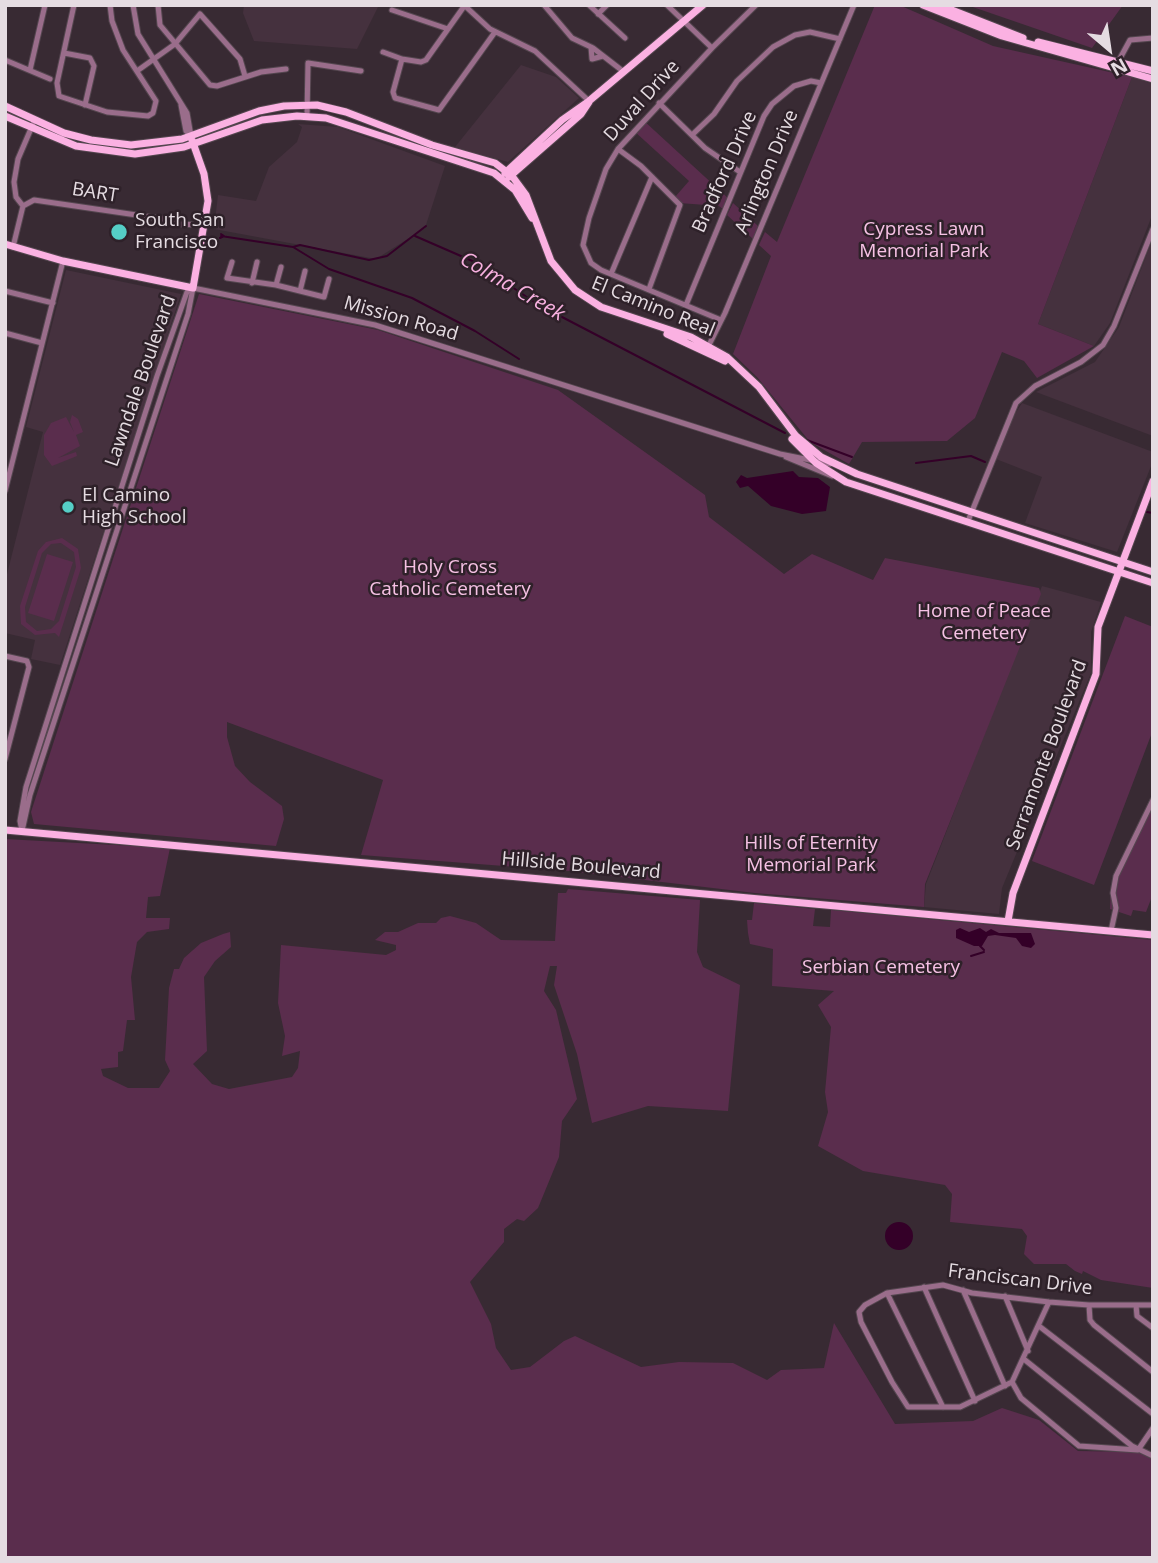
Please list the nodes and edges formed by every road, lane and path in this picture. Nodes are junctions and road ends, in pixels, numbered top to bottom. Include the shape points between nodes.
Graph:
1 (46, 5) edge
2 (74, 5) edge
3 (110, 5) edge
4 (133, 5) edge
5 (158, 5) edge
6 (465, 5) edge
7 (544, 5) edge
8 (589, 5) edge
9 (607, 5) edge
10 (667, 5) edge
11 (703, 5) edge
12 (757, 5) edge
13 (854, 5) edge
14 (923, 5) edge
15 (939, 5) edge
16 (392, 10) dead end
17 (598, 14) junction
18 (685, 21) junction
19 (448, 29) junction
20 (495, 32) junction
21 (625, 38) dead end
22 (1153, 38) edge
23 (840, 39) junction
24 (175, 44) junction
25 (712, 48) junction
26 (383, 52) dead end
27 (64, 54) junction
28 (154, 58) junction
29 (402, 59) junction
30 (5, 60) edge
31 (1118, 62) junction
32 (286, 69) dead end
33 (30, 70) junction
34 (136, 71) junction
35 (361, 71) dead end
36 (1153, 71) edge
37 (624, 72) junction
38 (245, 76) junction
39 (50, 79) dead end
40 (1153, 79) edge
41 (821, 83) junction
42 (589, 101) junction
43 (659, 103) junction
44 (85, 105) junction
45 (307, 105) junction
46 (5, 106) edge
47 (5, 116) edge
48 (307, 116) junction
49 (35, 120) junction
50 (31, 128) junction
51 (692, 135) junction
52 (192, 141) junction
53 (618, 149) junction
54 (740, 172) junction
55 (509, 173) junction
56 (652, 177) junction
57 (503, 180) junction
58 (23, 206) junction
59 (205, 225) junction
60 (1153, 229) edge
61 (9, 245) edge
62 (63, 261) junction
63 (232, 262) dead end
64 (257, 262) dead end
65 (281, 267) dead end
66 (305, 271) dead end
67 (611, 274) junction
68 (329, 279) dead end
69 (252, 283) junction
70 (263, 285) junction
71 (276, 285) junction
72 (193, 288) junction
73 (649, 289) junction
74 (5, 291) edge
75 (300, 291) junction
76 (261, 300) junction
77 (52, 303) junction
78 (686, 305) junction
79 (721, 320) junction
80 (5, 333) edge
81 (42, 342) junction
82 (708, 348) junction
83 (793, 439) junction
84 (780, 454) junction
85 (812, 459) junction
86 (838, 466) junction
87 (838, 479) junction
88 (1153, 481) edge
89 (6, 487) edge
90 (971, 512) junction
91 (968, 521) junction
92 (1122, 561) junction
93 (1119, 570) junction
94 (1153, 572) edge
95 (1153, 583) edge
96 (5, 657) edge
97 (5, 759) edge
98 (1153, 800) edge
99 (5, 830) edge
100 (22, 831) junction
101 (1008, 921) junction
102 (1111, 931) junction
103 (1153, 935) edge
104 (923, 1287) junction
105 (963, 1290) junction
106 (887, 1293) junction
107 (1005, 1296) junction
108 (1049, 1302) junction
109 (1136, 1305) junction
110 (1153, 1305) edge
111 (1088, 1306) junction
112 (1039, 1326) junction
113 (1153, 1328) edge
114 (1028, 1351) junction
115 (1025, 1360) junction
116 (1153, 1372) edge
117 (1012, 1382) junction
118 (1005, 1386) junction
119 (975, 1401) junction
120 (943, 1407) junction
121 (1153, 1414) edge
122 (1153, 1428) edge
123 (1139, 1450) junction
124 (1153, 1456) edge

1 - 33 street
2 - 27 street
3 - 34 street via 117,37
4 - 28 street via 138,33
5 - 24 street via 160,25
6 - 19 street
6 - 20 street
7 - 37 street via 572,38
8 - 17 street
9 - 17 street
10 - 18 street
11 - 18 main road
12 - 25 street, Duval Drive
13 - 23 street, Arlington Drive
14 - 40 main road via 1002,36
15 - 31 main road via 1004,32
16 - 19 street
17 - 21 street
18 - 25 street
18 - 37 main road
19 - 29 street via 426,60
20 - 29 street via 439,110 395,98
20 - 42 street via 535,51
22 - 31 street via 1130,40
23 - 41 street, Arlington Drive
23 - 51 street via 810,32 779,43 737,81
24 - 28 street
24 - 38 street via 210,85
24 - 38 street via 200,14 240,59
25 - 43 street, Duval Drive
26 - 29 street
27 - 44 street via 56,91
27 - 44 street via 90,58 94,65
28 - 34 street
28 - 52 street via 187,113
30 - 33 street
31 - 36 main road
32 - 38 street
33 - 39 street
34 - 44 street via 156,101 153,113 124,114
35 - 45 street via 308,63
37 - 42 main road
41 - 54 street, Bradford Drive via 803,82 772,104
41 - 79 street, Arlington Drive
42 - 55 main road via 562,120
43 - 51 street
43 - 53 street, Duval Drive
45 - 48 street
45 - 52 main road, El Camino Real via 259,111
45 - 55 main road, El Camino Real via 346,112
46 - 49 main road, El Camino Real
47 - 50 main road, El Camino Real
48 - 52 main road, El Camino Real via 262,120
48 - 57 main road, El Camino Real via 342,123
49 - 50 street
49 - 52 main road, El Camino Real via 105,143
50 - 52 main road, El Camino Real via 76,146 117,153 157,152
50 - 58 street via 14,185
51 - 54 street
52 - 59 main road via 208,194
53 - 56 street
53 - 67 street, Duval Drive via 597,193 583,245 591,263
54 - 78 street, Bradford Drive
55 - 57 main road
55 - 82 main road, El Camino Real via 529,201 555,267 575,290 601,307
56 - 67 street
56 - 73 street via 678,201 680,211
57 - 82 main road, El Camino Real via 522,199 548,263 572,294 599,310
58 - 59 street, BART via 41,199 174,224
58 - 61 street
59 - 72 main road
60 - 90 street via 1108,339 1090,357 1035,386 1016,403
61 - 62 main road, Mission Road
62 - 72 main road, Mission Road
62 - 77 street
63 - 69 street via 227,278
64 - 69 street
65 - 71 street
66 - 75 street
67 - 73 street, Duval Drive
68 - 75 street via 324,297
69 - 70 street
70 - 71 street
70 - 76 street
71 - 75 street
72 - 76 street, Mission Road
72 - 100 street, Lawndale Boulevard
73 - 78 street, Duval Drive
74 - 77 street
76 - 84 street, Mission Road via 375,325
77 - 81 street
78 - 79 street, Duval Drive
79 - 82 street, Arlington Drive
80 - 81 street
81 - 89 street
82 - 83 main road, El Camino Real via 750,383
82 - 86 main road, El Camino Real via 746,373 802,442
83 - 84 street via 793,450
83 - 85 main road, El Camino Real
84 - 85 street, Mission Road
84 - 87 street, Mission Road
85 - 86 street, Mission Road
85 - 87 main road, El Camino Real
86 - 90 main road, El Camino Real
87 - 91 main road, El Camino Real
88 - 92 main road, Serramonte Boulevard
90 - 91 street
90 - 92 main road, El Camino Real
91 - 93 main road, El Camino Real
92 - 93 main road, Serramonte Boulevard
92 - 94 main road, El Camino Real
93 - 95 main road, El Camino Real
93 - 101 main road, Serramonte Boulevard via 1097,631 1096,674 1012,895
96 - 97 street via 27,661 29,667
98 - 102 street via 1116,876
99 - 100 main road, Hillside Boulevard
100 - 101 main road, Hillside Boulevard
101 - 102 main road, Hillside Boulevard
102 - 103 main road, Hillside Boulevard
104 - 105 street, Franciscan Drive
104 - 106 street, Franciscan Drive
104 - 119 street
105 - 107 street, Franciscan Drive
105 - 118 street
106 - 120 street
106 - 120 street, Franciscan Drive via 860,1309 861,1322 905,1405
107 - 108 street, Franciscan Drive
107 - 114 street
108 - 111 street, Franciscan Drive
108 - 112 street
109 - 110 street, Franciscan Drive
109 - 111 street, Franciscan Drive
109 - 113 street via 1137,1316
111 - 116 street via 1094,1325
112 - 114 street
112 - 121 street
114 - 115 street
115 - 117 street
115 - 123 street
117 - 118 street
117 - 123 street via 1021,1398 1075,1444
118 - 119 street
119 - 120 street
122 - 123 street
123 - 124 street

